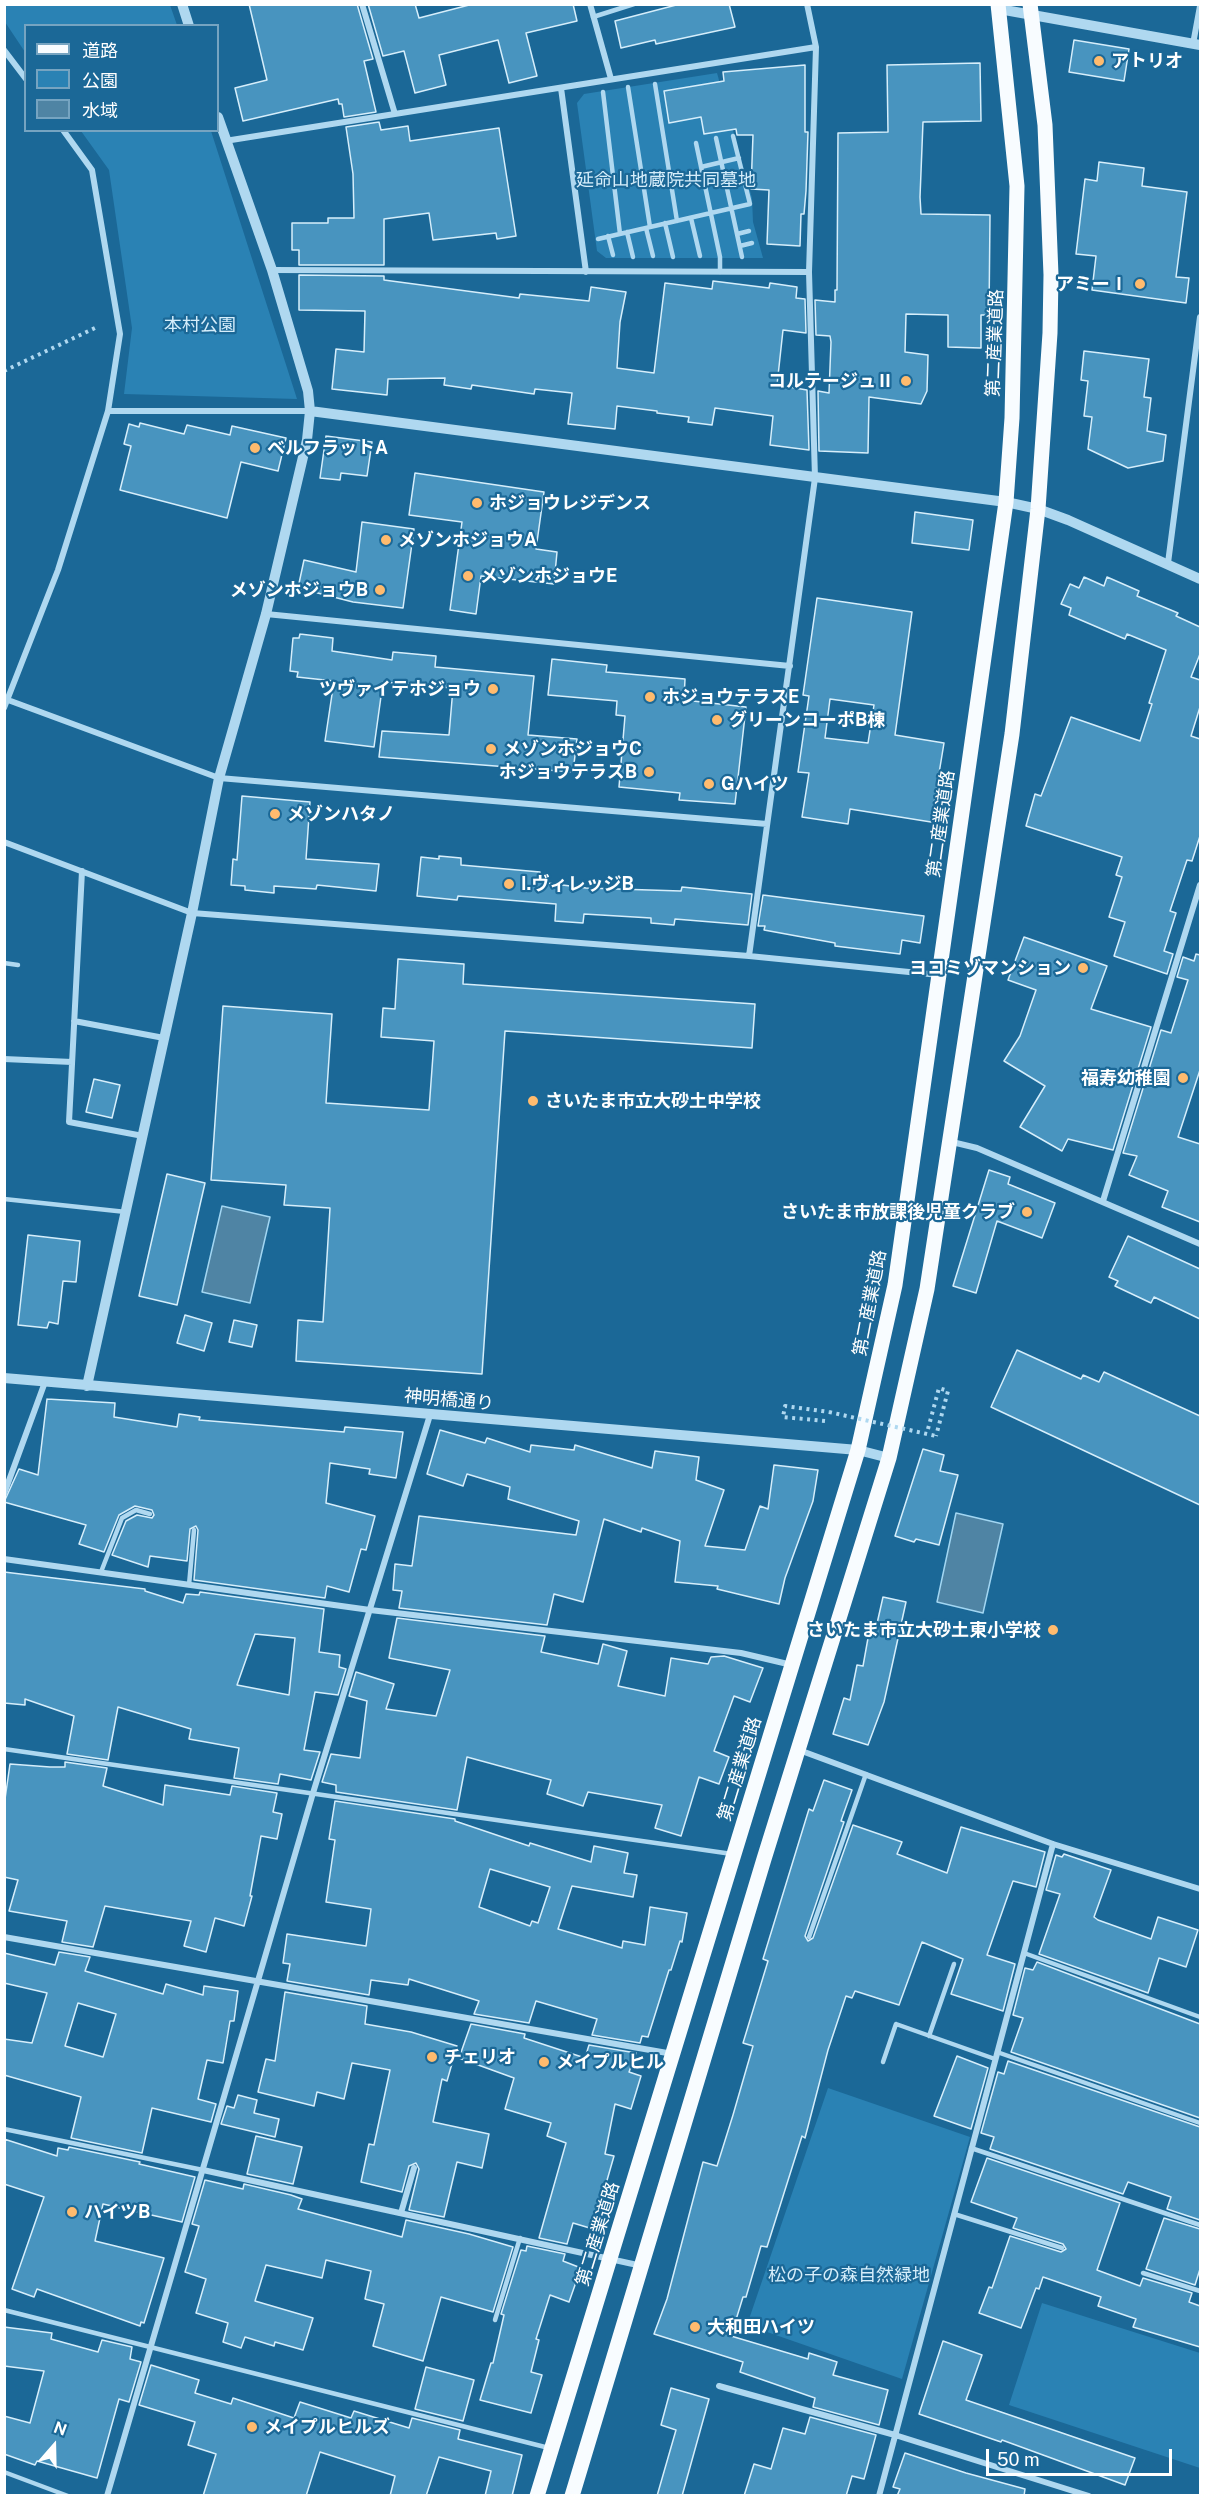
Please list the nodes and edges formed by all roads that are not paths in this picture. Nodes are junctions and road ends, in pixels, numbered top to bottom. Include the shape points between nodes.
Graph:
1 (182, 4) edge
2 (362, 4) edge
3 (590, 4) edge
4 (634, 4) edge
5 (807, 4) edge
6 (1200, 6) edge
7 (998, 7) edge
8 (1030, 10) edge
9 (593, 17) junction
10 (188, 24) edge
11 (1197, 45) edge
12 (816, 47) junction
13 (4, 50) edge
14 (24, 76) edge
15 (611, 79) junction
16 (655, 84) dead end
17 (628, 87) dead end
18 (561, 88) junction
19 (603, 92) dead end
20 (395, 114) junction
21 (219, 120) edge
22 (64, 132) edge
23 (733, 136) dead end
24 (716, 138) dead end
25 (225, 141) junction
26 (696, 143) dead end
27 (739, 158) junction
28 (721, 162) junction
29 (701, 166) junction
30 (731, 208) junction
31 (710, 213) junction
32 (691, 218) junction
33 (677, 221) junction
34 (665, 224) junction
35 (648, 227) junction
36 (749, 231) dead end
37 (627, 232) junction
38 (620, 234) junction
39 (737, 234) junction
40 (608, 236) junction
41 (598, 239) dead end
42 (752, 243) dead end
43 (740, 246) junction
44 (613, 255) dead end
45 (653, 256) dead end
46 (700, 256) dead end
47 (633, 257) dead end
48 (673, 257) dead end
49 (742, 257) dead end
50 (272, 270) junction
51 (586, 272) junction
52 (720, 272) junction
53 (809, 272) junction
54 (1200, 317) edge
55 (108, 411) junction
56 (310, 411) junction
57 (815, 478) junction
58 (1006, 502) junction
59 (1038, 509) junction
60 (1167, 563) junction
61 (1200, 579) edge
62 (266, 614) junction
63 (789, 666) junction
64 (8, 700) junction
65 (4, 708) edge
66 (219, 778) junction
67 (766, 824) junction
68 (4, 842) edge
69 (82, 872) junction
70 (1200, 885) edge
71 (192, 913) junction
72 (749, 956) junction
73 (4, 963) edge
74 (18, 965) dead end
75 (940, 975) junction
76 (74, 1021) junction
77 (164, 1038) junction
78 (4, 1059) edge
79 (72, 1062) junction
80 (143, 1136) junction
81 (950, 1142) junction
82 (4, 1199) edge
83 (1103, 1201) junction
84 (126, 1212) junction
85 (1200, 1244) edge
86 (4, 1378) edge
87 (45, 1382) junction
88 (87, 1386) junction
89 (430, 1415) junction
90 (858, 1450) junction
91 (890, 1458) junction
92 (4, 1494) edge
93 (150, 1514) dead end
94 (195, 1530) dead end
95 (4, 1559) edge
96 (100, 1572) junction
97 (189, 1585) junction
98 (370, 1610) junction
99 (792, 1665) junction
100 (4, 1749) edge
101 (799, 1750) junction
102 (866, 1774) junction
103 (313, 1793) junction
104 (1053, 1844) junction
105 (734, 1854) junction
106 (1200, 1889) edge
107 (4, 1937) edge
108 (809, 1937) dead end
109 (1023, 1953) junction
110 (954, 1964) dead end
111 (259, 1983) junction
112 (1200, 2017) edge
113 (929, 2036) junction
114 (674, 2054) junction
115 (996, 2056) junction
116 (883, 2062) dead end
117 (1200, 2123) edge
118 (4, 2129) edge
119 (971, 2148) junction
120 (414, 2168) dead end
121 (203, 2170) junction
122 (401, 2213) junction
123 (954, 2214) junction
124 (1200, 2224) edge
125 (520, 2238) junction
126 (1062, 2248) dead end
127 (611, 2258) junction
128 (643, 2266) junction
129 (1143, 2274) dead end
130 (1200, 2291) edge
131 (4, 2310) edge
132 (495, 2320) dead end
133 (151, 2347) junction
134 (719, 2386) dead end
135 (895, 2435) junction
136 (551, 2449) junction
137 (4, 2472) edge
138 (68, 2496) edge
139 (107, 2496) edge
140 (537, 2496) edge
141 (572, 2496) edge
142 (879, 2496) edge
143 (1089, 2496) edge

1 - 10 street
2 - 20 street
3 - 9 street
4 - 9 lane
5 - 12 street
6 - 11 street
7 - 8 street
7 - 58 main road, 第二産業道路 via 1017,186 1012,418
8 - 11 street
8 - 59 main road via 1045,125 1051,275
9 - 15 street
12 - 15 street
12 - 53 street
13 - 14 street
15 - 18 street
16 - 33 lane
17 - 35 lane
18 - 20 street
18 - 51 street
19 - 38 lane
20 - 25 street
21 - 25 street
22 - 55 street via 92,170 120,334
23 - 27 lane
24 - 28 lane
25 - 50 street
26 - 29 lane
27 - 28 lane
27 - 30 lane via 750,204
28 - 29 lane
28 - 30 lane
29 - 31 lane
30 - 31 lane
30 - 39 lane
31 - 32 lane
31 - 52 lane
32 - 33 lane
32 - 46 lane
33 - 34 lane
34 - 35 lane
34 - 48 lane
35 - 37 lane
35 - 45 lane
36 - 39 lane
37 - 38 lane
37 - 47 lane
38 - 40 lane
39 - 43 lane
40 - 41 lane
40 - 44 lane
42 - 43 lane
43 - 49 lane
50 - 51 street
50 - 56 street via 308,391
51 - 52 street
52 - 53 street
53 - 57 street
54 - 60 street
55 - 56 street
55 - 64 street via 58,570
56 - 57 street
56 - 62 street via 307,440
57 - 58 street
57 - 63 street
58 - 59 street
58 - 75 main road, 第二産業道路
59 - 60 street
59 - 81 main road via 1012,734
60 - 61 street
62 - 63 street
62 - 66 street
63 - 67 street
64 - 65 street
64 - 66 street
66 - 67 street
66 - 71 street
67 - 72 street
68 - 69 street
69 - 71 street
69 - 76 street
70 - 83 street
71 - 72 street
71 - 77 street
72 - 75 street
73 - 74 lane
75 - 90 main road, 第二産業道路 via 895,1285
76 - 77 street
76 - 79 street
77 - 80 street
78 - 79 street
79 - 80 street via 69,1122
80 - 84 street
81 - 83 street via 976,1148
81 - 91 main road via 925,1299
82 - 84 lane
83 - 85 street
84 - 88 street
86 - 87 street, 神明橋通り
87 - 88 street, 神明橋通り
87 - 92 street
88 - 89 street, 神明橋通り
89 - 90 street, 神明橋通り
89 - 98 street
90 - 91 street, 神明橋通り
90 - 99 main road, 第二産業道路
91 - 101 main road
93 - 96 lane via 136,1510 122,1518
94 - 97 lane
95 - 96 street
96 - 97 street
97 - 98 street
98 - 99 street via 741,1653
98 - 103 street
99 - 105 main road, 第二産業道路
100 - 103 lane
101 - 102 street
101 - 128 main road
102 - 104 street
102 - 108 lane
103 - 105 lane
103 - 111 street
104 - 106 street
104 - 109 street
105 - 114 main road, 第二産業道路
107 - 111 street
109 - 112 lane
109 - 115 street
110 - 113 lane
111 - 114 street
111 - 121 street
113 - 115 lane
113 - 116 lane via 896,2024
114 - 127 main road, 第二産業道路
115 - 117 lane
115 - 119 street
118 - 121 lane
119 - 123 street
119 - 124 lane
120 - 122 street
121 - 122 street
121 - 133 street
122 - 125 street
123 - 126 lane
123 - 135 street
125 - 127 street
125 - 132 lane
127 - 128 street
127 - 136 main road, 第二産業道路
128 - 141 main road
129 - 130 lane
131 - 133 lane
133 - 136 lane
133 - 139 street
134 - 135 street
135 - 142 street
135 - 143 street
136 - 140 main road, 第二産業道路
137 - 138 lane

